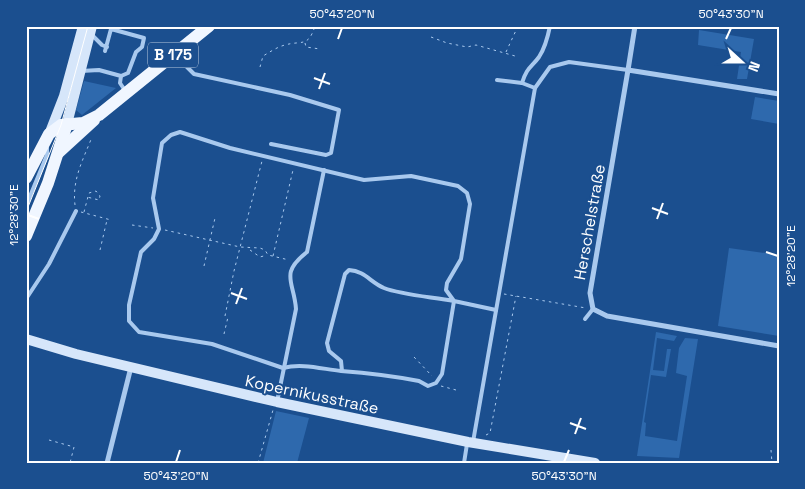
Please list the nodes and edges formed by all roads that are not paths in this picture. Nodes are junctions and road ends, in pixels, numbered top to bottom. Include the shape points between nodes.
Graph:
1 (209, 26) edge
2 (550, 26) edge
3 (635, 26) edge
4 (88, 28) edge
5 (174, 54) junction
6 (101, 64) dead end
7 (99, 70) junction
8 (628, 70) junction
9 (79, 72) junction
10 (121, 76) junction
11 (497, 80) dead end
12 (522, 83) junction
13 (535, 88) junction
14 (127, 93) junction
15 (779, 94) edge
16 (95, 119) junction
17 (67, 124) junction
18 (48, 136) junction
19 (271, 144) dead end
20 (52, 159) junction
21 (324, 170) junction
22 (26, 178) edge
23 (26, 206) edge
24 (76, 211) road end
25 (26, 236) edge
26 (26, 299) edge
27 (454, 302) junction
28 (593, 309) junction
29 (496, 310) junction
30 (585, 319) dead end
31 (26, 339) edge
32 (779, 346) edge
33 (131, 367) junction
34 (283, 368) junction
35 (342, 371) junction
36 (276, 402) junction
37 (470, 442) junction
38 (107, 463) edge
39 (464, 463) edge
40 (595, 463) edge

1 - 5 main road, B 175
2 - 12 lane via 539,57 527,68
3 - 8 street, Herschelstraße
4 - 9 street
4 - 10 lane via 106,49 112,29 144,38 128,73
4 - 18 street
5 - 14 main road, B 175
5 - 19 lane via 194,74 290,95 339,110 331,153 326,155
6 - 7 lane
7 - 9 lane
7 - 10 lane
8 - 13 lane via 568,62 550,67
8 - 15 street
8 - 28 street, Herschelstraße via 590,293
9 - 17 street
10 - 14 lane via 120,83
11 - 12 lane
12 - 13 lane
13 - 29 lane
14 - 16 main road, B 175
16 - 17 main road, B 175
16 - 20 main road, B 175
17 - 18 main road, B 175
17 - 20 main road, B 175
18 - 20 lane via 47,155
18 - 22 main road
20 - 23 lane
20 - 25 main road, B 175
21 - 27 lane via 364,180 411,176 458,186 467,193 470,204 461,259 447,282 446,290
21 - 34 lane via 307,252 295,261 289,273 296,309
21 - 34 lane via 180,132 162,143 153,198 159,229 154,240 142,252 129,305 129,321 139,332 212,344
24 - 26 lane via 49,264
27 - 29 lane
27 - 35 lane via 442,374 436,383 428,386 394,376
27 - 35 lane via 385,288 370,281 362,272 350,270 344,274 327,343 329,351 341,361
28 - 30 lane
28 - 32 street via 625,320
29 - 37 lane
31 - 33 street, Kopernikusstraße
33 - 36 street, Kopernikusstraße
33 - 38 street
34 - 35 lane via 295,365
34 - 36 lane via 284,376
36 - 37 street, Kopernikusstraße
37 - 39 lane
37 - 40 street, Kopernikusstraße

